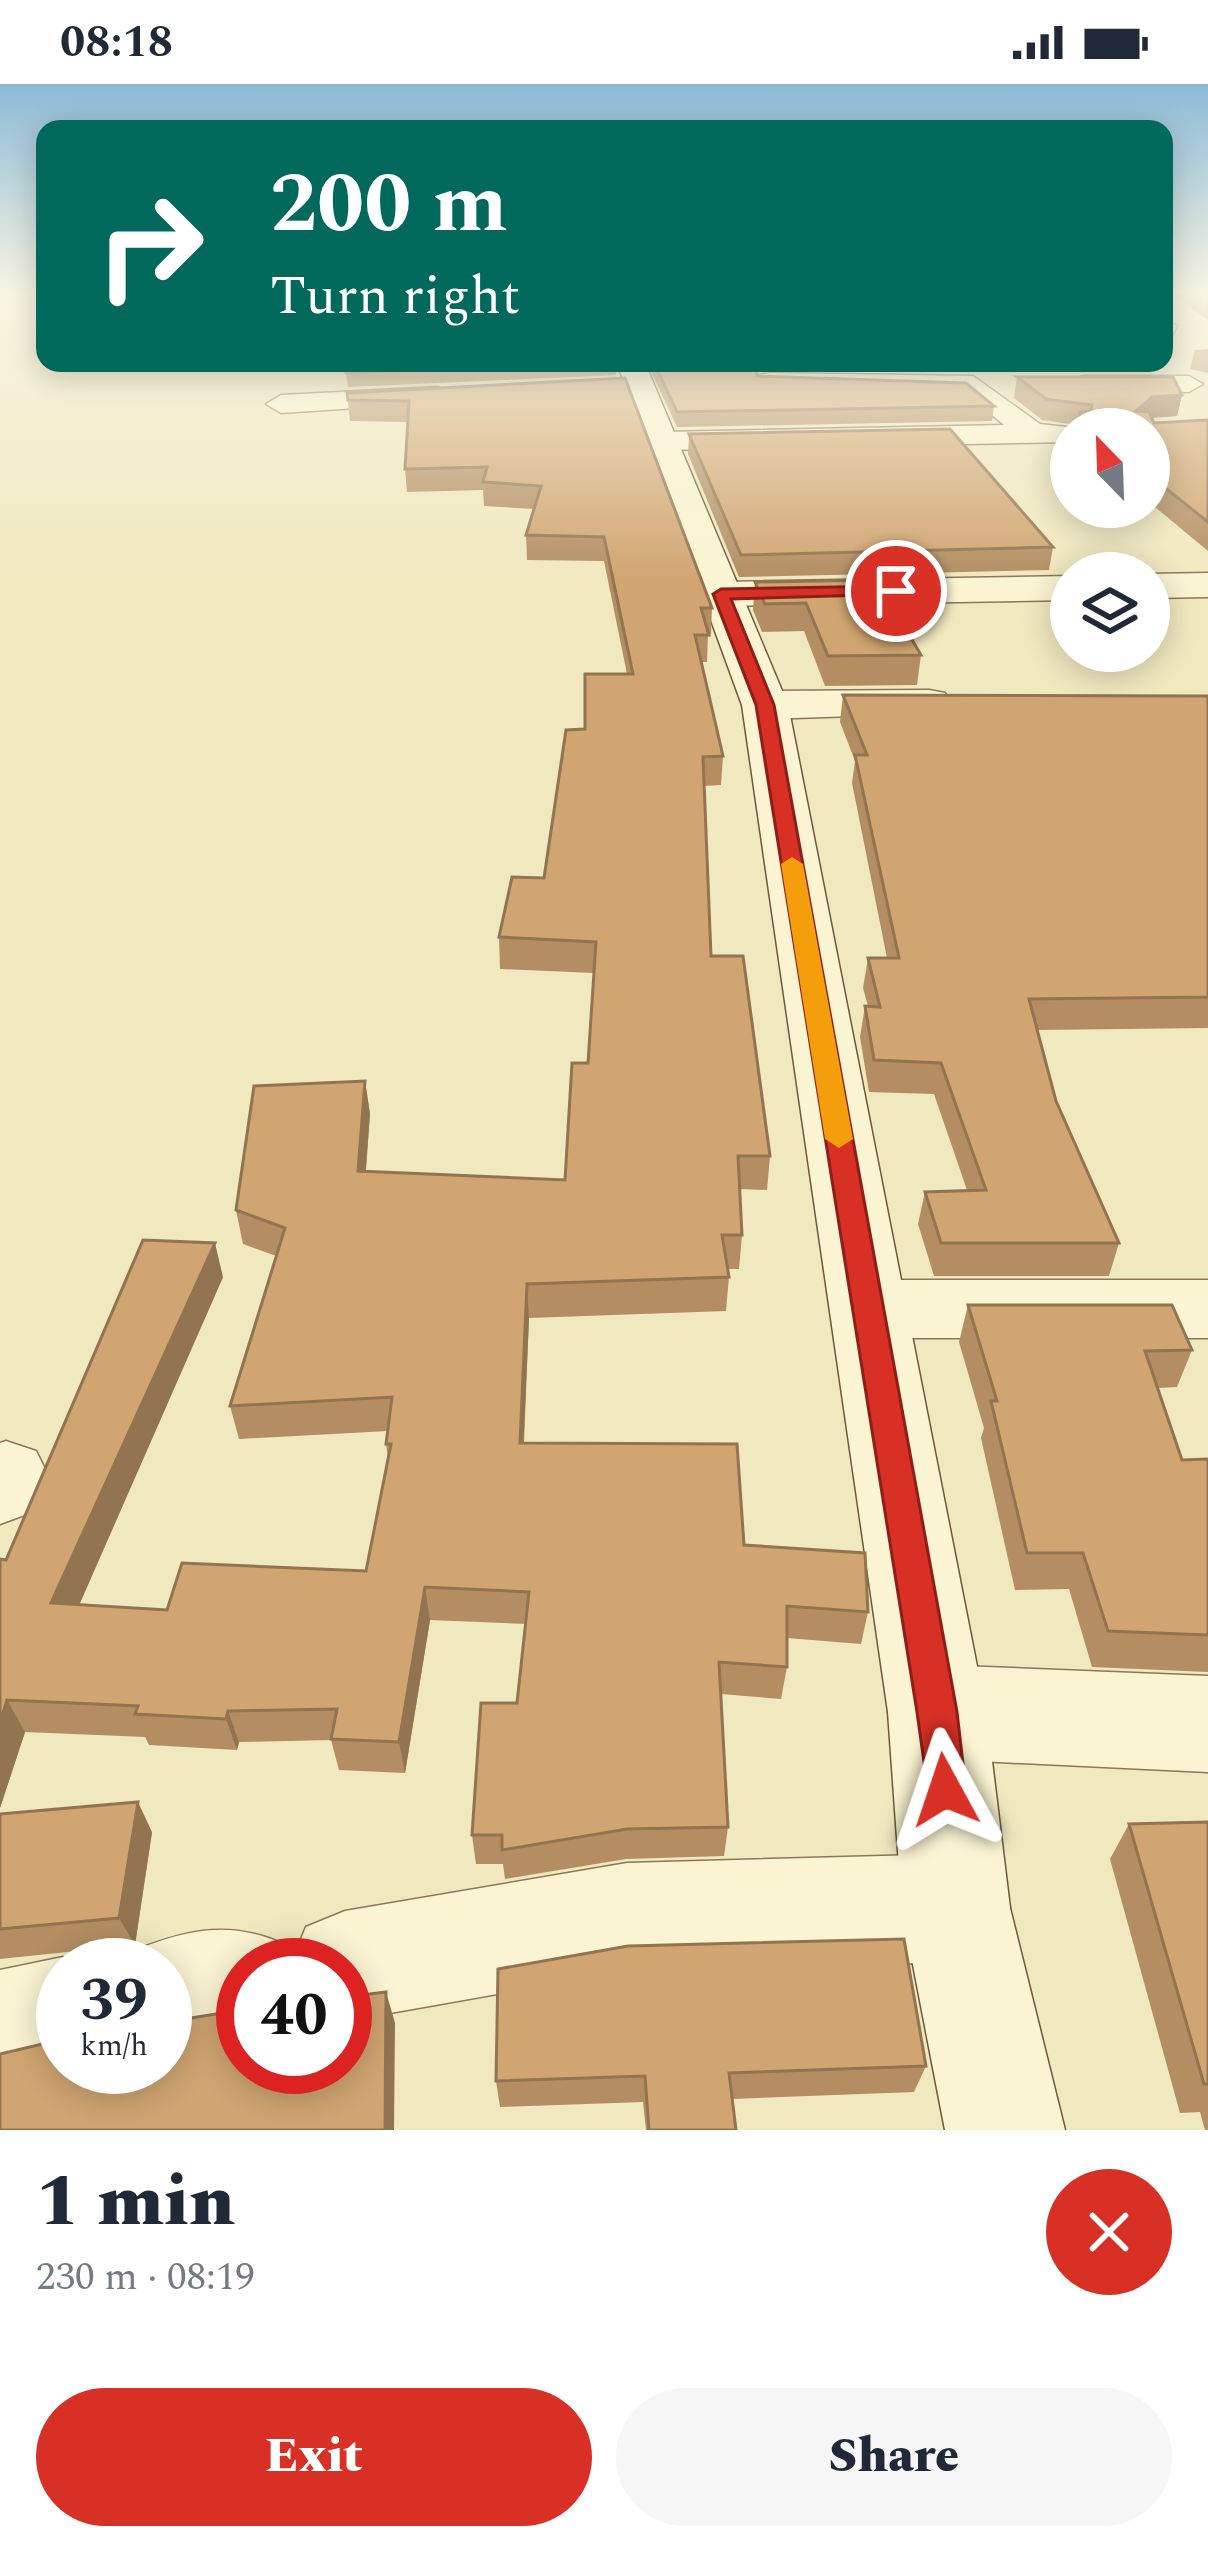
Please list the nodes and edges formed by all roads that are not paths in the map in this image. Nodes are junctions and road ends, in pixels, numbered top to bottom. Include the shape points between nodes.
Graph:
1 (635, 390) edge
2 (777, 390) edge
3 (981, 390) edge
4 (1190, 390) edge
5 (472, 395) edge
6 (281, 404) dead end
7 (1199, 418) edge
8 (1033, 434) junction
9 (1050, 434) edge
10 (813, 439) junction
11 (665, 441) junction
12 (1208, 585) edge
13 (1170, 586) edge
14 (1050, 588) edge
15 (721, 594) junction
16 (971, 702) edge
17 (765, 705) junction
18 (868, 1309) junction
19 (1208, 1309) edge
20 (937, 1712) junction
21 (1208, 1724) edge
22 (956, 1908) junction
23 (372, 1961) edge
24 (36, 2020) edge
25 (0, 2027) edge
26 (1005, 2130) edge

1 - 11 street
2 - 10 street
3 - 8 street
4 - 7 street via 1184,395
5 - 6 street
8 - 9 street
8 - 10 street
10 - 11 street
11 - 15 street
12 - 13 street
14 - 15 street
15 - 17 street
16 - 17 street
17 - 18 street
18 - 19 street
18 - 20 street
20 - 21 street
20 - 22 street
22 - 23 street via 627,1917
22 - 26 street
24 - 25 street

